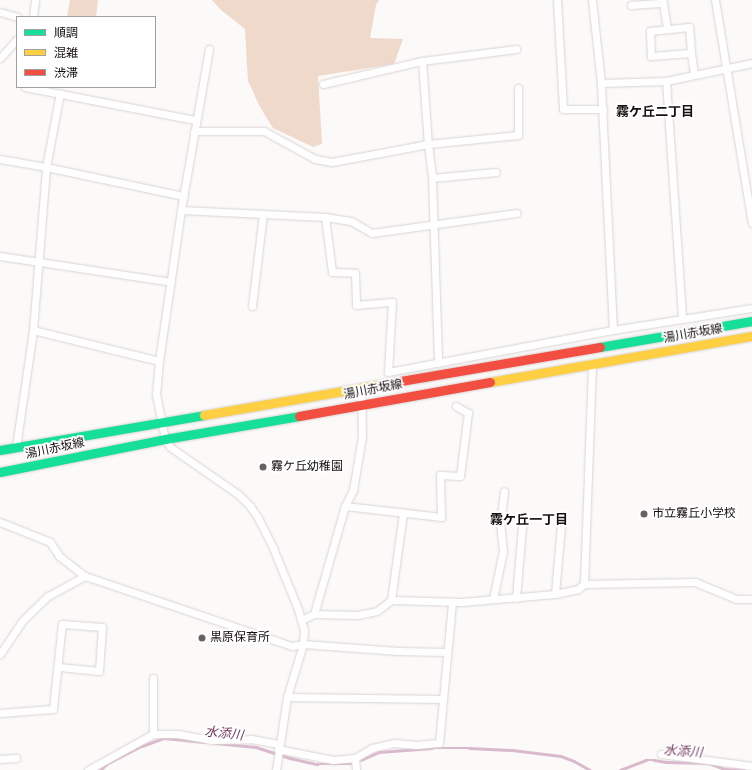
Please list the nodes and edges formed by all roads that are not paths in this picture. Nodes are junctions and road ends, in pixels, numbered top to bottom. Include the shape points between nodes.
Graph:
1 (35, 0) edge
2 (557, 0) edge
3 (592, 0) edge
4 (715, 0) edge
5 (631, 5) dead end
6 (0, 12) edge
7 (33, 16) edge
8 (16, 17) edge
9 (667, 29) junction
10 (16, 41) edge
11 (209, 49) dead end
12 (516, 49) dead end
13 (691, 53) junction
14 (0, 58) edge
15 (422, 62) junction
16 (752, 64) edge
17 (728, 68) junction
18 (694, 74) junction
19 (666, 81) junction
20 (602, 83) junction
21 (323, 84) dead end
22 (31, 88) edge
23 (518, 88) dead end
24 (60, 93) junction
25 (603, 109) junction
26 (196, 120) junction
27 (194, 131) junction
28 (428, 144) junction
29 (0, 159) edge
30 (46, 167) junction
31 (496, 172) dead end
32 (432, 178) junction
33 (184, 196) junction
34 (182, 210) junction
35 (517, 213) dead end
36 (263, 214) junction
37 (325, 217) junction
38 (752, 223) edge
39 (433, 224) junction
40 (0, 256) edge
41 (37, 261) junction
42 (170, 282) junction
43 (252, 306) dead end
44 (752, 308) edge
45 (682, 318) junction
46 (752, 321) edge
47 (33, 330) junction
48 (614, 330) junction
49 (752, 336) edge
50 (159, 361) junction
51 (438, 363) junction
52 (592, 364) junction
53 (361, 387) junction
54 (362, 405) junction
55 (456, 406) dead end
56 (162, 423) junction
57 (165, 439) junction
58 (16, 448) junction
59 (0, 450) edge
60 (0, 472) edge
61 (504, 491) dead end
62 (345, 506) junction
63 (403, 513) junction
64 (0, 522) edge
65 (522, 526) dead end
66 (561, 526) dead end
67 (85, 576) junction
68 (584, 584) junction
69 (555, 594) junction
70 (516, 598) junction
71 (752, 599) edge
72 (391, 600) junction
73 (493, 600) junction
74 (452, 602) junction
75 (314, 614) junction
76 (301, 620) junction
77 (303, 644) junction
78 (447, 652) junction
79 (0, 654) edge
80 (58, 666) junction
81 (153, 678) dead end
82 (287, 697) junction
83 (443, 699) junction
84 (0, 713) edge
85 (153, 734) junction
86 (278, 747) junction
87 (661, 754) dead end
88 (16, 758) dead end
89 (355, 758) junction
90 (0, 759) edge
91 (752, 766) edge
92 (88, 770) edge
93 (276, 770) edge
94 (356, 770) edge

1 - 7 street
2 - 25 street via 563,109
3 - 20 street
4 - 17 street
5 - 9 street via 663,3
6 - 8 street
9 - 13 street via 689,27
9 - 13 street via 650,31 651,56
10 - 14 street
11 - 26 street
12 - 15 street
13 - 18 street
15 - 21 street
15 - 28 street
16 - 17 street
17 - 18 street
17 - 38 street
18 - 19 street
19 - 20 street
19 - 45 street
20 - 25 street
22 - 24 street
23 - 28 street via 518,135
24 - 26 street
24 - 30 street
25 - 48 street
26 - 27 street
27 - 28 street via 264,131 315,159 332,162
27 - 33 street
28 - 32 street
29 - 30 street
30 - 33 street
30 - 41 street
31 - 32 street
32 - 39 street
33 - 34 street
34 - 36 street
34 - 42 street
35 - 39 street
36 - 37 street
36 - 43 street
37 - 39 street via 351,221 372,233
37 - 51 street via 332,272 355,273 356,305 392,302 388,372
39 - 51 street
40 - 41 street
41 - 42 street
41 - 47 street
42 - 50 street
44 - 45 street
45 - 48 street
46 - 53 main road, 湯川赤坂線
47 - 50 street
47 - 58 street
48 - 51 street
49 - 52 main road, 湯川赤坂線
50 - 56 street via 156,394
52 - 54 main road, 湯川赤坂線
52 - 68 street
53 - 54 street
53 - 56 main road, 湯川赤坂線
54 - 57 main road, 湯川赤坂線
54 - 62 street via 362,437 353,490
55 - 63 street via 468,413 460,476 440,475 441,517
56 - 57 street
56 - 58 main road, 湯川赤坂線
57 - 60 main road, 湯川赤坂線
57 - 76 street via 170,447 239,495 250,506 273,548
58 - 59 main road, 湯川赤坂線
61 - 73 street via 500,524 503,551
62 - 63 street
62 - 75 street
63 - 72 street
64 - 67 street via 50,542 59,556
65 - 70 street
66 - 69 street
67 - 77 street via 292,646
67 - 79 street via 48,596 22,621
68 - 69 street via 578,589
68 - 71 street via 695,582 736,599
69 - 70 street
70 - 73 street
72 - 74 street
72 - 75 street via 377,611 358,615
73 - 74 street
74 - 78 street
75 - 76 street
76 - 77 street via 304,630
77 - 78 street
77 - 82 street
78 - 83 street
80 - 80 street via 99,671 102,627 62,624
80 - 84 street via 53,709
81 - 85 street
82 - 83 street
82 - 86 street
83 - 89 street via 438,742 372,748
85 - 86 street via 178,734 212,740 251,739
85 - 92 street
86 - 89 street via 332,760
86 - 93 street
87 - 91 street
88 - 90 street
89 - 94 street

